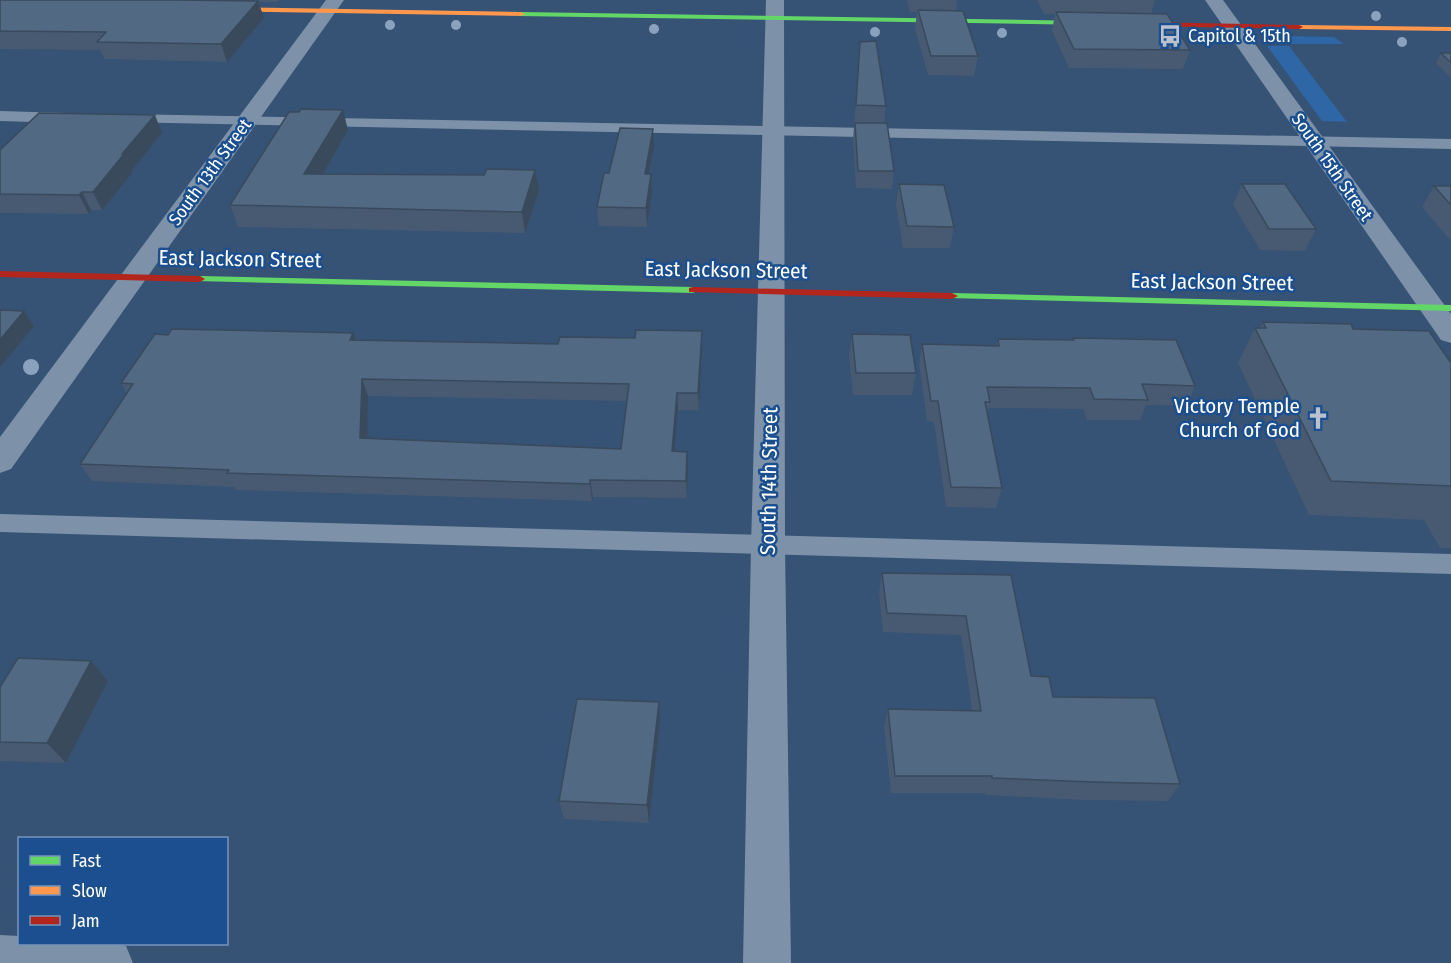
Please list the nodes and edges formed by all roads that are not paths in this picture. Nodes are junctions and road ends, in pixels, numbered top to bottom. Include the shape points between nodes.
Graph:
1 (1214, 0) edge
2 (331, 5) edge
3 (208, 9) edge
4 (776, 10) edge
5 (1232, 26) junction
6 (1451, 29) edge
7 (0, 116) edge
8 (83, 118) edge
9 (106, 119) edge
10 (247, 122) junction
11 (774, 132) junction
12 (1313, 141) junction
13 (1451, 144) edge
14 (0, 274) edge
15 (133, 278) junction
16 (773, 292) junction
17 (1442, 308) edge
18 (1451, 334) edge
19 (0, 460) edge
20 (0, 523) edge
21 (768, 545) junction
22 (1451, 564) edge
23 (0, 959) edge
24 (109, 963) edge
25 (767, 963) edge

1 - 5 street, South 15th Street
2 - 3 street
2 - 4 street
2 - 10 street, South 13th Street
4 - 5 street
4 - 11 street, South 14th Street
5 - 6 street
5 - 12 street, South 15th Street
7 - 8 lane
9 - 10 lane
10 - 11 lane
10 - 15 street, South 13th Street
11 - 12 lane
11 - 16 street, South 14th Street
12 - 13 lane
12 - 17 street, South 15th Street
14 - 15 street, East Jackson Street
15 - 16 street, East Jackson Street
15 - 19 street, South 13th Street
16 - 17 street, East Jackson Street
16 - 21 street, South 14th Street
17 - 18 street, South 15th Street
20 - 21 lane
21 - 22 lane
21 - 25 street, South 14th Street
23 - 24 street

